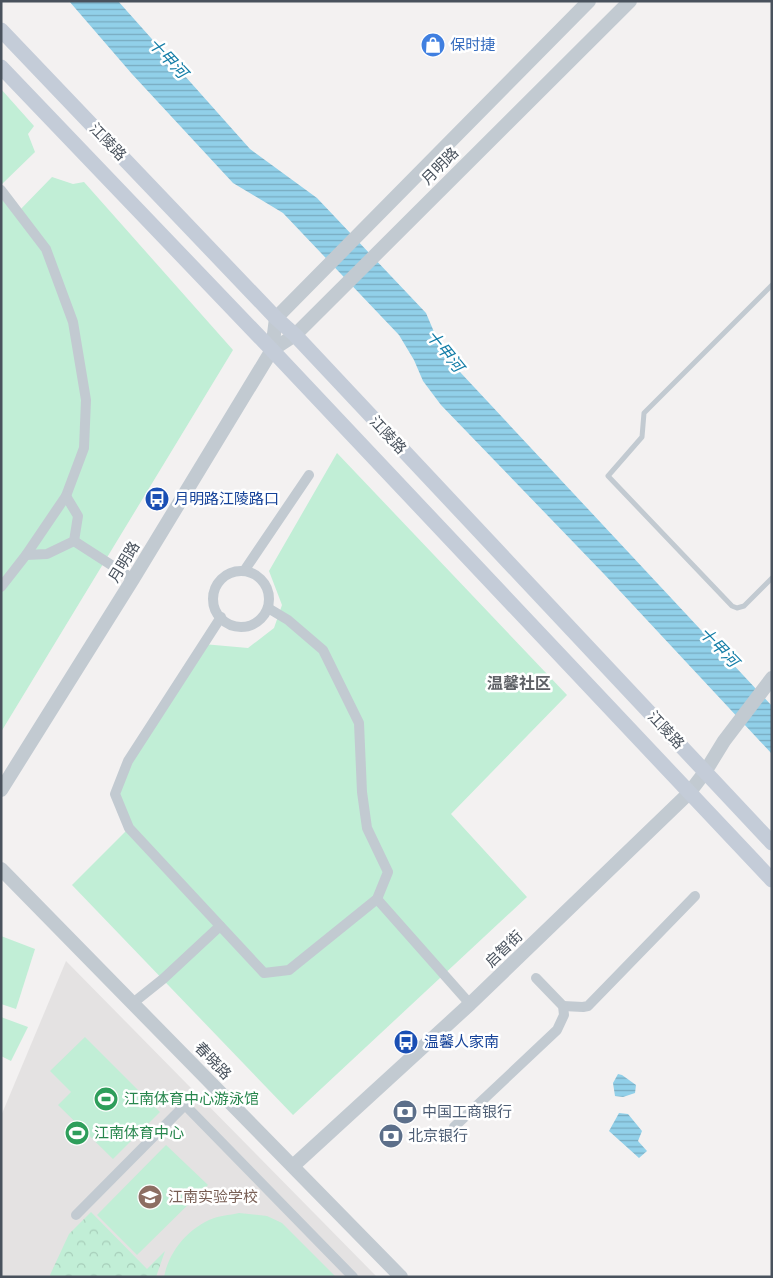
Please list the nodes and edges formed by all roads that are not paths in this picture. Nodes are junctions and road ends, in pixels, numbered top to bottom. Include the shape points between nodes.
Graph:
1 (588, 1) edge
2 (630, 1) edge
3 (1, 30) edge
4 (1, 67) edge
5 (1, 190) edge
6 (772, 285) edge
7 (276, 318) junction
8 (295, 335) junction
9 (272, 350) junction
10 (309, 475) dead end
11 (66, 496) junction
12 (74, 541) junction
13 (26, 555) junction
14 (244, 571) junction
15 (772, 578) edge
16 (134, 579) junction
17 (1, 587) edge
18 (268, 608) junction
19 (221, 618) junction
20 (770, 679) edge
21 (705, 772) junction
22 (1, 790) edge
23 (690, 793) junction
24 (772, 843) edge
25 (1, 869) edge
26 (772, 880) edge
27 (695, 896) dead end
28 (377, 899) junction
29 (220, 926) junction
30 (536, 978) dead end
31 (133, 1003) junction
32 (470, 1004) junction
33 (563, 1006) junction
34 (454, 1127) dead end
35 (293, 1166) junction
36 (76, 1215) dead end
37 (353, 1277) edge
38 (401, 1277) edge

1 - 7 street, 月明路
2 - 8 street, 月明路
3 - 7 main road, 江陵路
4 - 9 main road, 江陵路
5 - 11 street via 46,249 73,322 86,400 84,448
6 - 15 lane via 644,413 642,437 608,476 732,606 744,606
7 - 8 main road, 江陵路
7 - 9 street, 月明路
8 - 9 street, 月明路
8 - 21 main road, 江陵路
9 - 16 street, 月明路
9 - 23 main road, 江陵路
10 - 14 street
11 - 12 street via 78,516
11 - 13 street
12 - 13 street via 47,554
12 - 16 street
13 - 17 street
14 - 18 street via 252,573 265,584
14 - 19 street via 235,572 219,582 214,600
16 - 22 street, 月明路
18 - 19 street via 251,625 234,626
18 - 28 street via 288,620 323,650 359,722 367,828 388,872
19 - 29 street via 128,761 116,794 130,828
20 - 21 street, 启智街
21 - 23 street, 启智街
21 - 24 main road, 江陵路
23 - 26 main road, 江陵路
23 - 32 street, 启智街
25 - 31 street, 春晓路
27 - 33 street via 588,1006
28 - 29 street via 289,970 264,973
28 - 32 street
29 - 31 street
30 - 33 street
31 - 35 street, 春晓路
32 - 35 street, 启智街
33 - 34 street via 564,1015 557,1030
35 - 38 street, 春晓路
36 - 37 street via 186,1105

